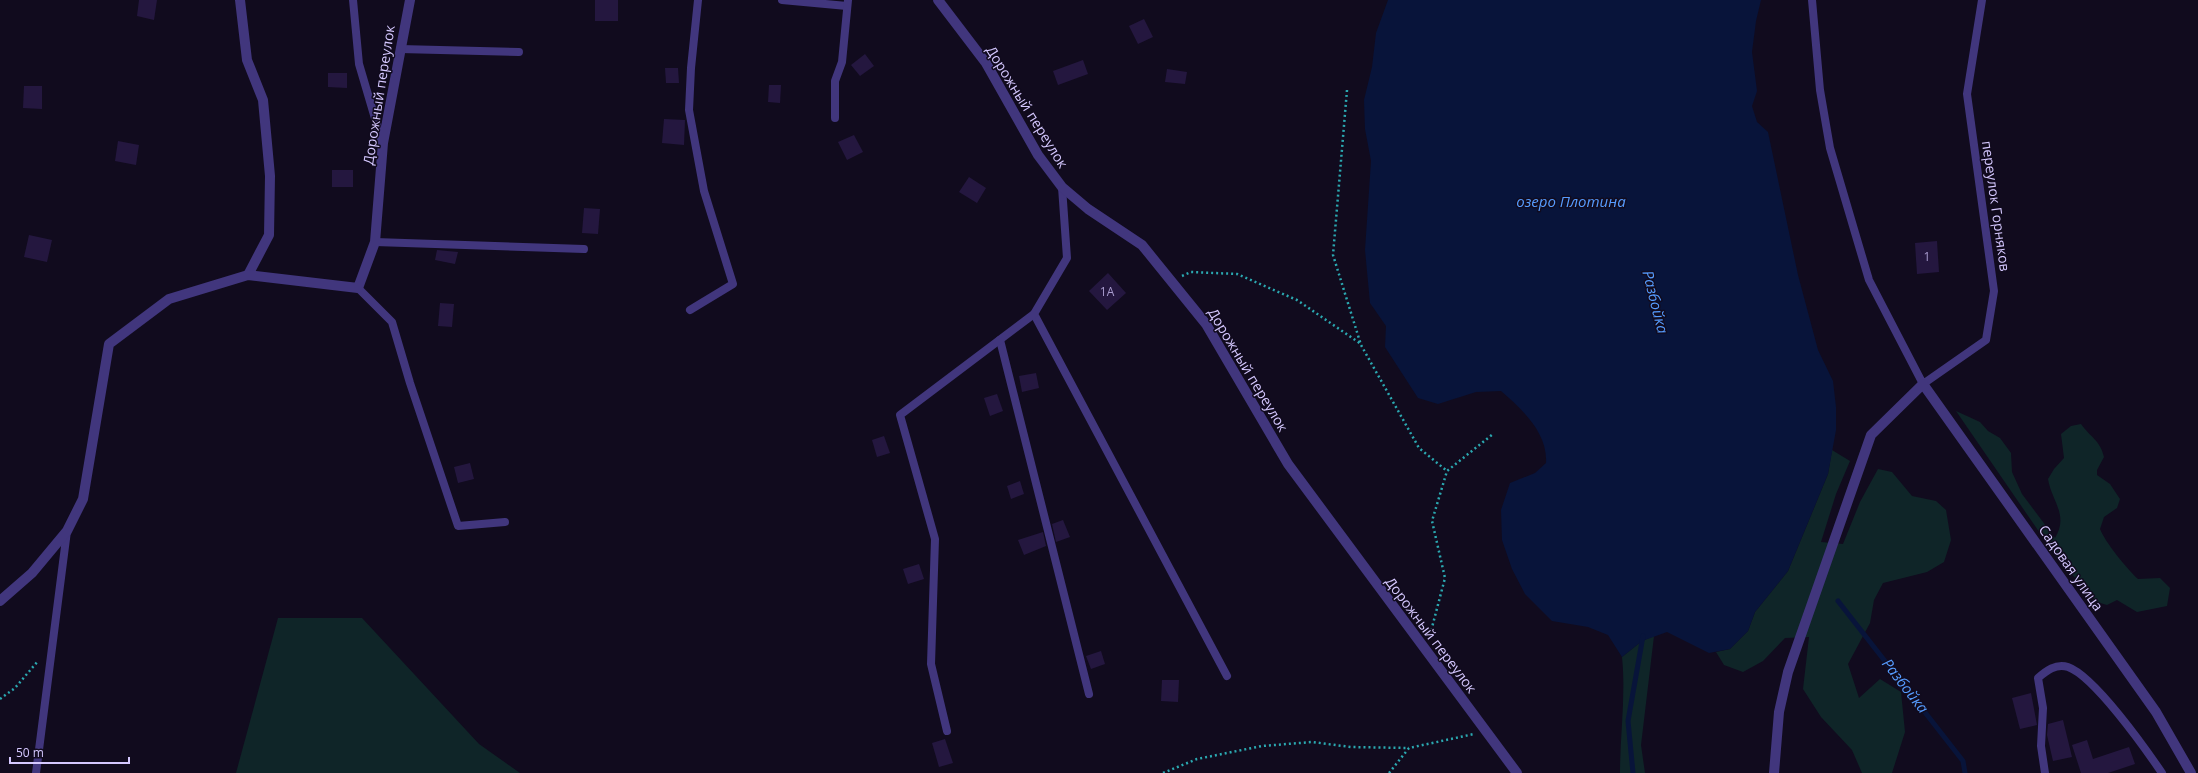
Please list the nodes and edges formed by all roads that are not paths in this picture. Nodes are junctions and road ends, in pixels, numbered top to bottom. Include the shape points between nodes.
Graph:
1 (240, 0) edge
2 (353, 0) edge
3 (410, 0) edge
4 (698, 0) edge
5 (782, 0) edge
6 (938, 0) edge
7 (1812, 0) edge
8 (1982, 0) edge
9 (848, 3) edge
10 (400, 49) junction
11 (519, 52) dead end
12 (835, 118) dead end
13 (383, 143) junction
14 (1062, 188) junction
15 (375, 242) junction
16 (584, 249) dead end
17 (248, 275) junction
18 (358, 288) junction
19 (690, 310) dead end
20 (1034, 314) junction
21 (1000, 340) junction
22 (1923, 384) junction
23 (505, 522) dead end
24 (67, 531) junction
25 (0, 601) edge
26 (1227, 676) dead end
27 (1089, 694) dead end
28 (947, 731) dead end
29 (36, 773) edge
30 (1517, 773) edge
31 (1774, 773) edge
32 (2045, 773) edge
33 (2162, 773) edge
34 (2191, 773) edge

1 - 17 street via 247,60 263,100 270,176 269,235
2 - 13 lane via 359,64
3 - 10 street, Дорожный переулок
4 - 19 lane via 689,110 704,191 733,284
5 - 9 lane
6 - 14 street, Дорожный переулок via 986,63 1038,155
7 - 22 lane via 1820,90 1830,148 1869,280
8 - 22 lane, переулок Горняков via 1967,94 1994,291 1988,333 1986,340
9 - 12 lane via 842,62 835,81
10 - 11 lane
10 - 13 street, Дорожный переулок
13 - 15 street, Дорожный переулок
14 - 20 lane via 1067,258
14 - 30 street, Дорожный переулок via 1088,209 1142,245 1206,324 1288,464
15 - 16 lane
15 - 18 street, Дорожный переулок
17 - 18 street
17 - 24 street via 169,299 109,344 83,499
18 - 23 lane via 392,322 458,526
20 - 21 lane
20 - 26 lane
21 - 27 lane
21 - 28 lane via 900,415 935,539 931,664
22 - 31 street via 1871,435 1788,672 1778,712
22 - 34 street, Садовая улица via 2156,712
24 - 25 street via 32,573
24 - 29 lane
32 - 33 lane via 2041,746 2043,708 2038,678 2050,668 2067,666 2082,675 2114,709

